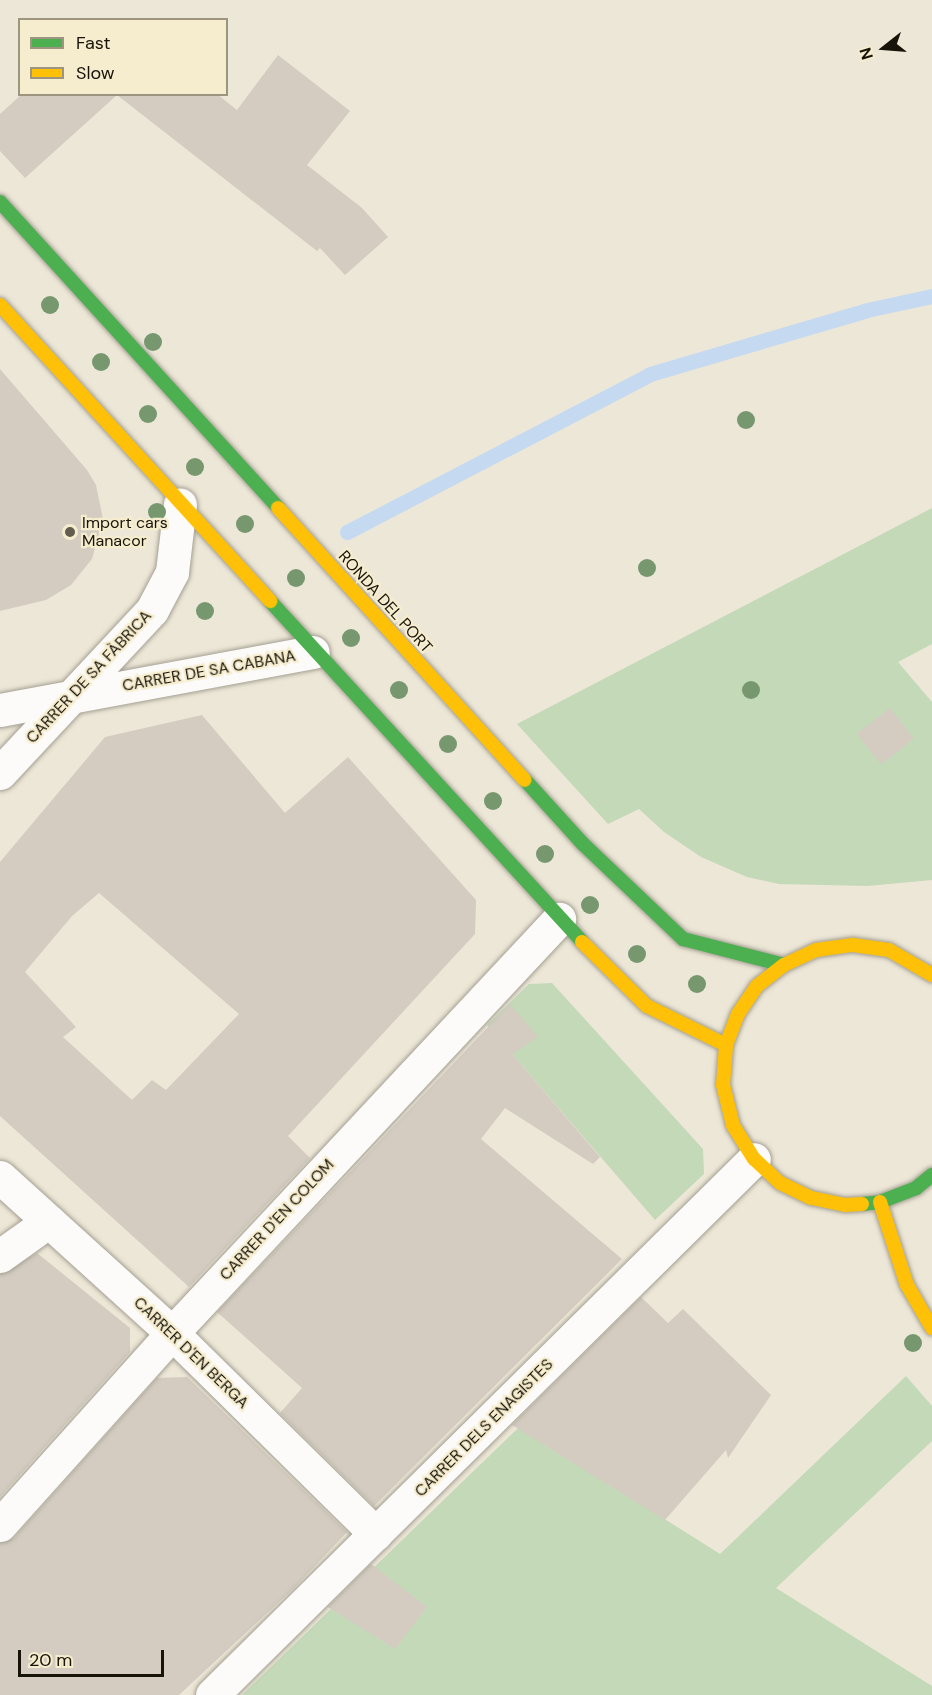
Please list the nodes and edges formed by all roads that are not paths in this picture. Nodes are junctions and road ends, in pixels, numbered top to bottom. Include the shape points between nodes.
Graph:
1 (0, 202) edge
2 (0, 305) edge
3 (180, 504) junction
4 (313, 652) junction
5 (70, 696) junction
6 (0, 710) edge
7 (0, 773) edge
8 (559, 919) junction
9 (784, 965) junction
10 (932, 975) edge
11 (726, 1045) junction
12 (754, 1159) junction
13 (932, 1175) edge
14 (0, 1177) edge
15 (880, 1202) junction
16 (49, 1221) junction
17 (0, 1256) edge
18 (932, 1328) edge
19 (172, 1333) junction
20 (0, 1525) edge
21 (376, 1534) junction
22 (212, 1695) edge

1 - 9 main road, RONDA DEL PORT via 583,844 683,939
2 - 3 main road
3 - 4 main road
3 - 5 street, CARRER DE SA FÀBRICA via 172,572 152,610
4 - 5 street, CARRER DE SA CABANA
4 - 8 main road
5 - 6 street, CARRER DE SA CABANA
5 - 7 street, CARRER DE SA FÀBRICA
8 - 11 main road via 647,1006
8 - 19 street, CARRER D'EN COLOM
9 - 10 main road via 816,950 853,945 889,950
9 - 11 main road via 751,995 738,1014
11 - 12 main road via 723,1085 733,1125
12 - 15 main road via 780,1183 811,1198 845,1205
12 - 21 street, CARRER DELS ENAGISTES
13 - 15 main road via 916,1188
14 - 16 street, CARRER D'EN BERGA
15 - 18 main road via 907,1285
16 - 17 street
16 - 19 street, CARRER D'EN BERGA
19 - 20 street, CARRER D'EN COLOM
19 - 21 street, CARRER D'EN BERGA
21 - 22 street, CARRER DELS ENAGISTES

